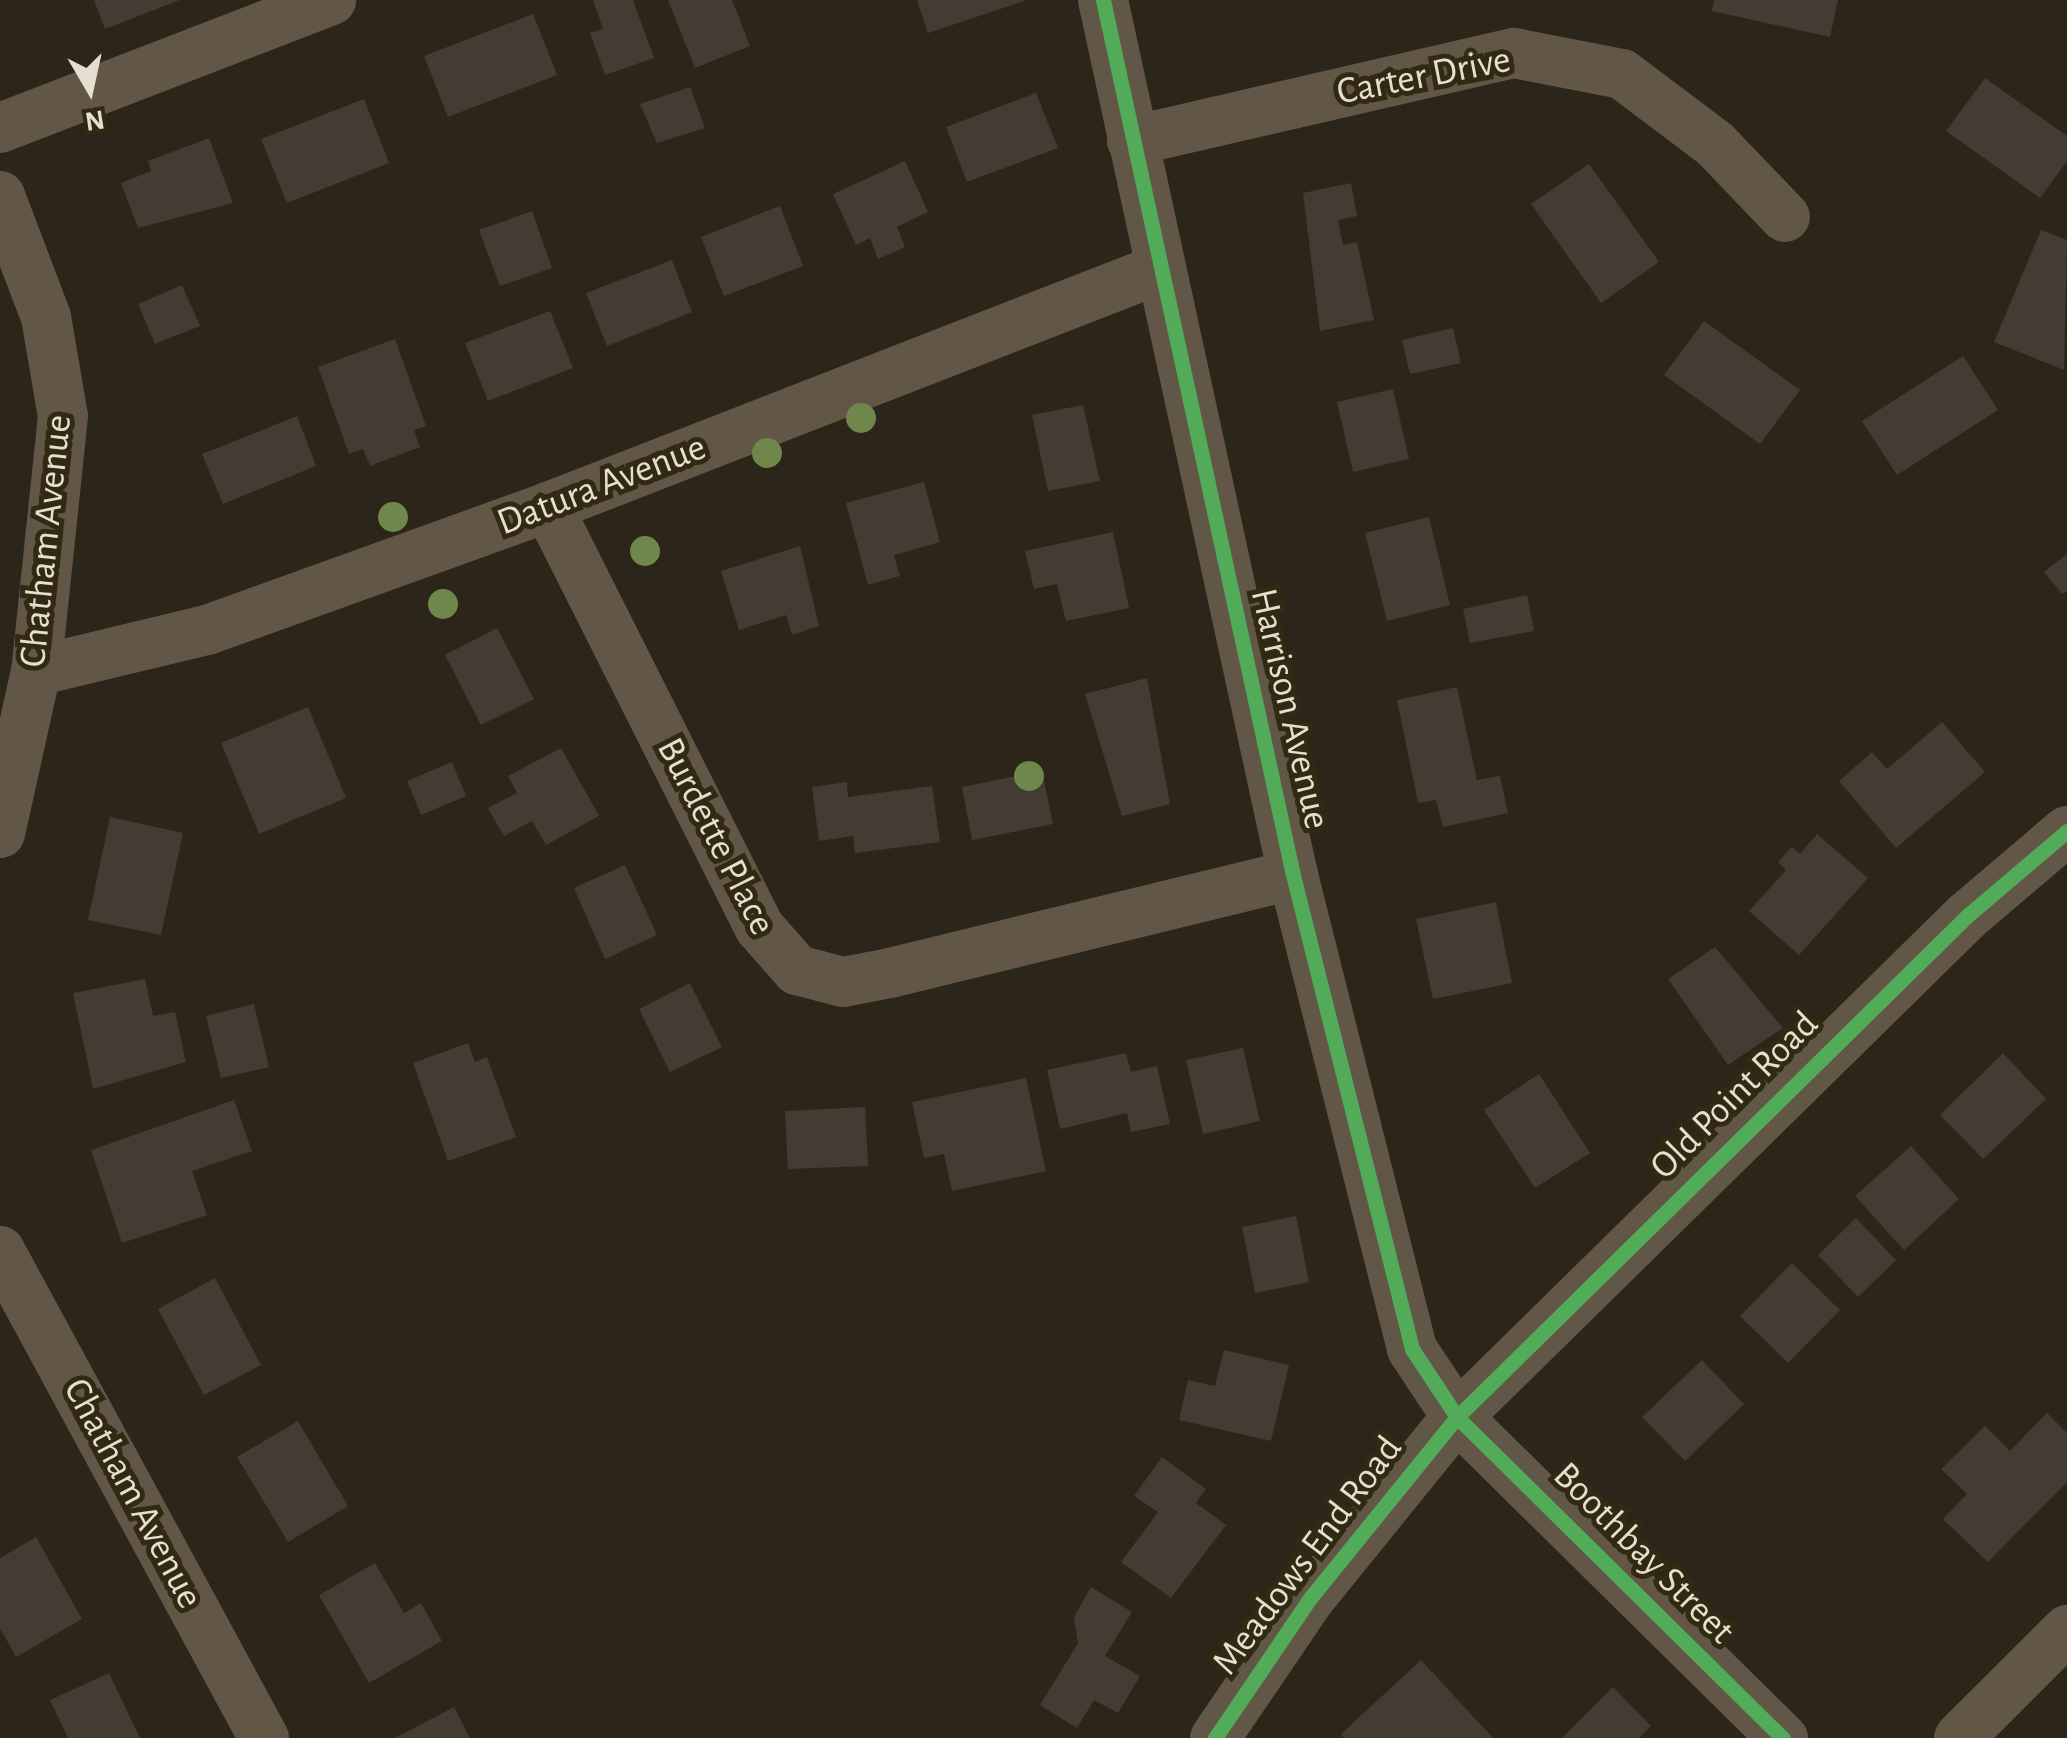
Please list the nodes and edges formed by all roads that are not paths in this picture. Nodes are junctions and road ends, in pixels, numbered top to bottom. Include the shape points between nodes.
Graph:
1 (332, 0) edge
2 (1103, 0) edge
3 (0, 128) edge
4 (1132, 142) junction
5 (0, 196) edge
6 (1784, 217) dead end
7 (1157, 270) junction
8 (548, 508) junction
9 (36, 672) junction
10 (2067, 831) edge
11 (0, 834) edge
12 (1293, 876) junction
13 (0, 1251) edge
14 (1457, 1417) junction
15 (2067, 1630) edge
16 (264, 1738) edge
17 (1215, 1738) edge
18 (1783, 1738) edge
19 (1959, 1738) edge

1 - 3 street
2 - 4 street, Harrison Avenue
4 - 6 street, Carter Drive via 1514,53 1622,74 1715,144
4 - 7 street, Harrison Avenue
5 - 9 street, Chatham Avenue via 46,317 64,416
7 - 8 street, Datura Avenue
7 - 12 street, Harrison Avenue
8 - 9 street, Datura Avenue via 207,630
8 - 12 street, Burdette Place via 760,928 797,970 861,979
9 - 11 street, Chatham Avenue
10 - 14 street, Old Point Road via 1954,929
12 - 14 street, Harrison Avenue via 1399,1312
13 - 16 street, Chatham Avenue
14 - 17 street, Meadows End Road via 1311,1598
14 - 18 street, Boothbay Street
15 - 19 street

